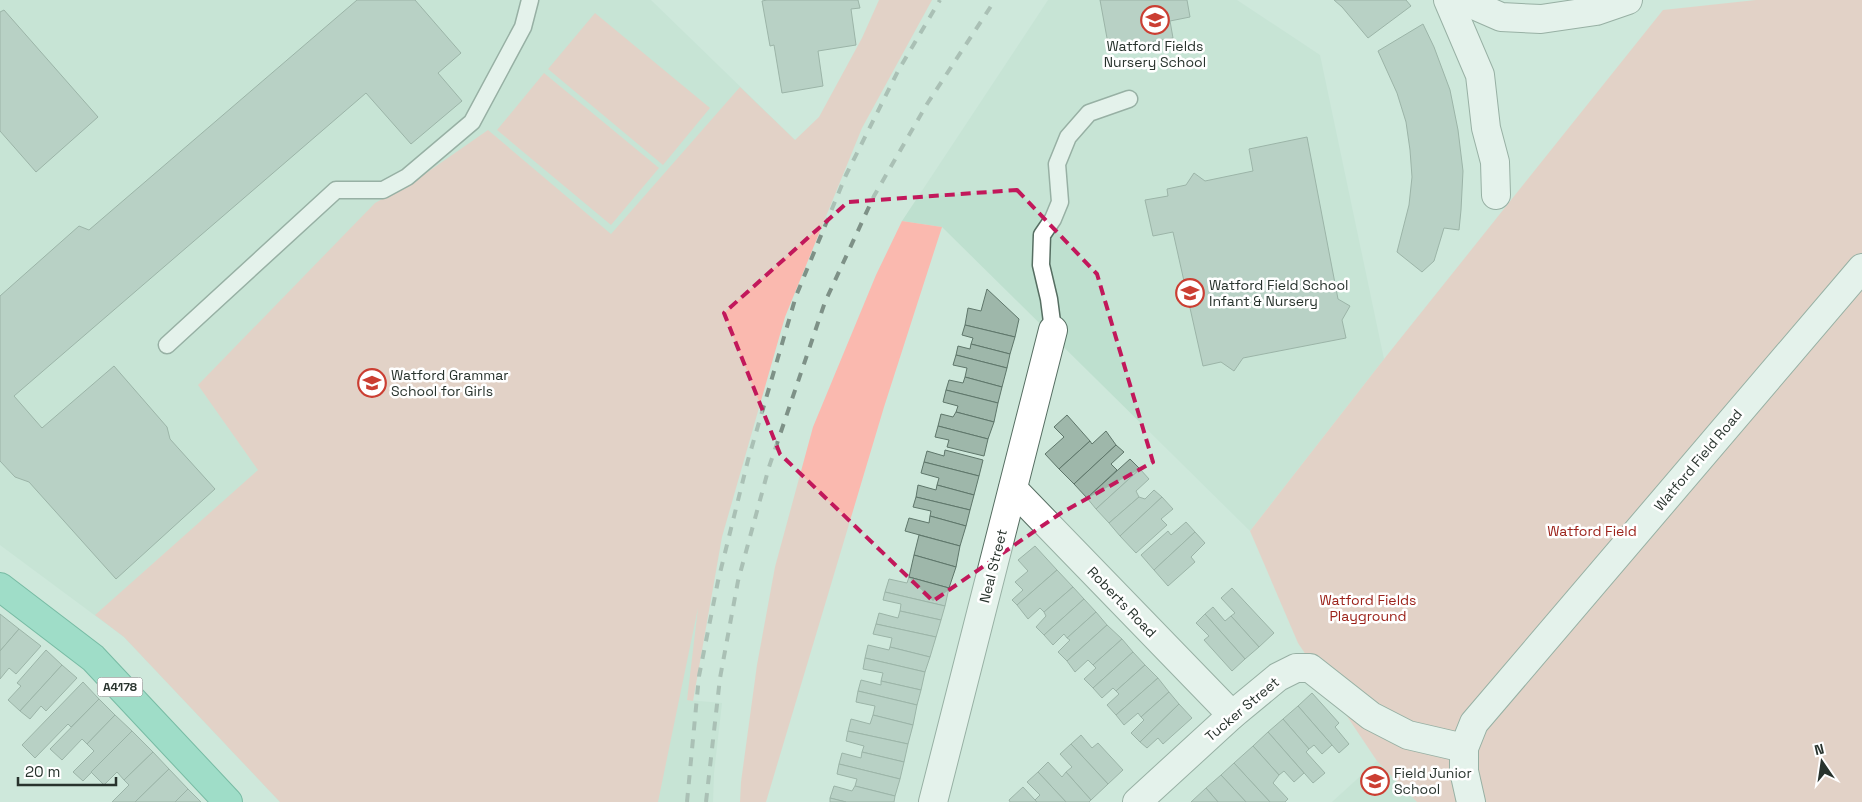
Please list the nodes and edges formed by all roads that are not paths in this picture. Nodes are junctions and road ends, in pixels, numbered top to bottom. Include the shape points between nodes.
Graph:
1 (530, 0) edge
2 (1448, 0) edge
3 (1462, 0) edge
4 (1628, 0) edge
5 (1129, 98) dead end
6 (1496, 195) dead end
7 (1862, 268) edge
8 (1053, 330) joint
9 (167, 345) dead end
10 (1013, 489) junction
11 (0, 586) edge
12 (1232, 715) junction
13 (1464, 748) junction
14 (228, 802) edge
15 (933, 802) edge
16 (1137, 802) edge
17 (1471, 802) edge

1 - 9 lane via 523,27 472,122 407,177 383,190 336,190
2 - 6 street via 1480,74 1486,128 1495,162
3 - 4 street via 1501,17 1541,19 1596,11
5 - 8 lane via 1089,113 1068,137 1057,164 1060,202 1042,235 1041,265
7 - 13 street, Watford Field Road via 1474,723
8 - 10 street, Neal Street
10 - 12 street, Roberts Road
10 - 15 street, Neal Street
11 - 14 main road, A4178 via 92,658
12 - 13 street, Tucker Street via 1278,677 1296,668 1310,668 1378,720 1408,735
12 - 16 street, Tucker Street
13 - 17 street via 1464,771

